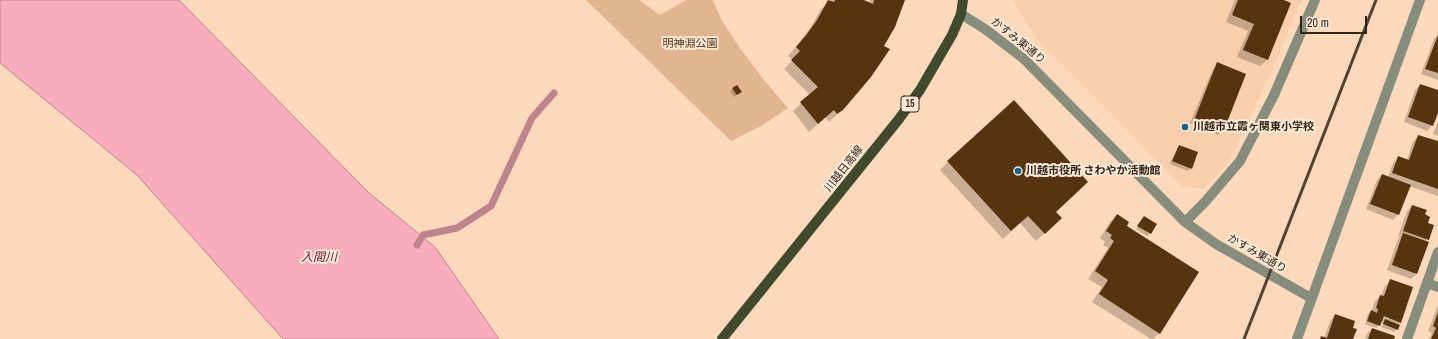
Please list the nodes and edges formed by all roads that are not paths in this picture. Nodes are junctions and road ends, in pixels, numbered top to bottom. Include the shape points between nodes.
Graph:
1 (963, 0) edge
2 (1315, 0) edge
3 (1420, 0) edge
4 (961, 14) junction
5 (1185, 222) junction
6 (1438, 252) edge
7 (1427, 283) junction
8 (1438, 287) edge
9 (1311, 298) junction
10 (722, 339) edge
11 (1297, 339) edge
12 (1406, 339) edge

1 - 4 main road, 川越日高線 / 15
2 - 5 street via 1274,95 1240,161
3 - 9 street
4 - 5 street, かすみ東通り via 1023,58
4 - 10 main road, 川越日高線 / 15 via 952,35 920,90 899,119
5 - 9 street, かすみ東通り via 1216,244
6 - 7 street
7 - 8 street
7 - 12 street
9 - 11 street

